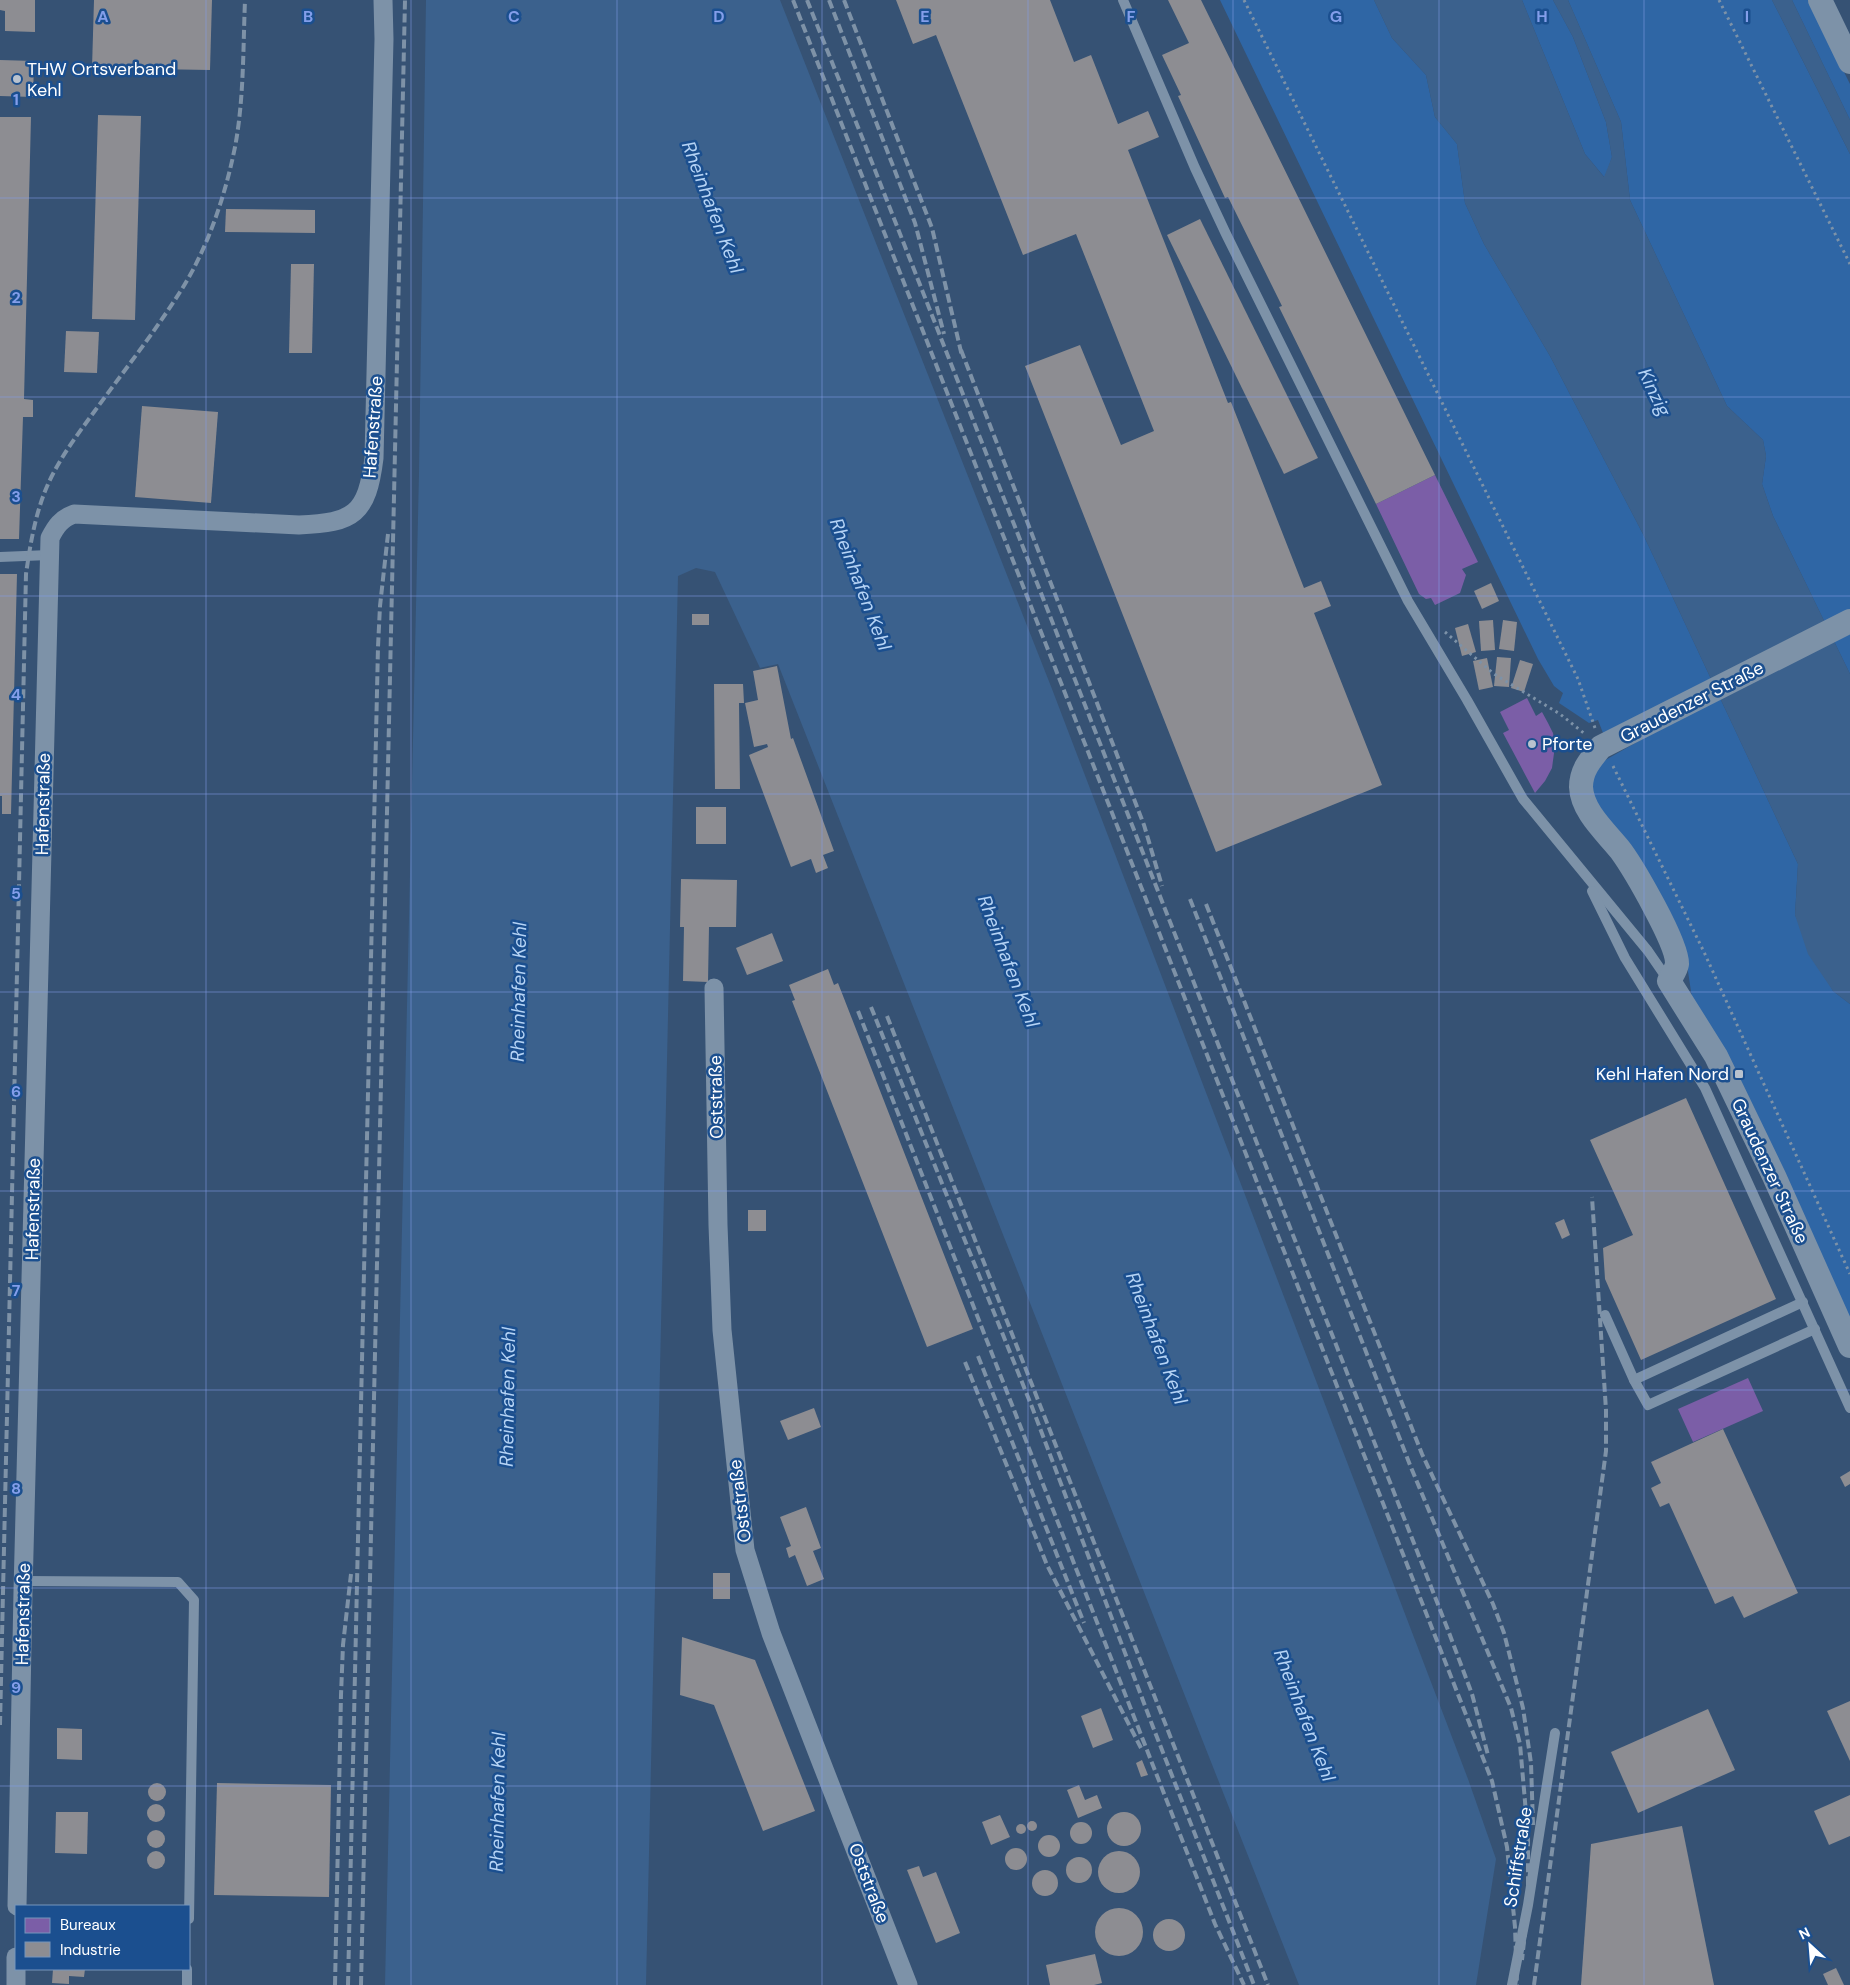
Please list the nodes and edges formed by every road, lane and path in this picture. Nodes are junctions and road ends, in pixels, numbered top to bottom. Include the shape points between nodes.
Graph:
1 (383, 0) edge
2 (1123, 0) edge
3 (1244, 0) edge
4 (1719, 0) edge
5 (1820, 0) edge
6 (1850, 62) edge
7 (1850, 264) edge
8 (50, 555) junction
9 (0, 557) edge
10 (1850, 621) edge
11 (1444, 631) dead end
12 (1607, 750) junction
13 (1584, 875) junction
14 (1669, 981) junction
15 (714, 988) dead end
16 (1850, 1274) edge
17 (1803, 1302) junction
18 (1605, 1315) dead end
19 (1815, 1330) junction
20 (1850, 1346) edge
21 (1634, 1380) junction
22 (1850, 1408) edge
23 (24, 1581) junction
24 (1555, 1733) dead end
25 (17, 1905) edge
26 (189, 1905) edge
27 (16, 1970) edge
28 (187, 1970) edge
29 (16, 1985) edge
30 (187, 1985) edge
31 (908, 1985) edge
32 (1512, 1985) edge

1 - 8 street, Hafenstraße via 374,458 365,498 357,510 328,524 74,514 56,525 50,538
2 - 13 lane via 1226,234 1408,601 1523,799
3 - 12 path via 1578,679
4 - 7 path
5 - 6 street
8 - 9 lane
8 - 23 street, Hafenstraße
10 - 12 street, Graudenzer Straße
11 - 12 path via 1494,674 1560,714
12 - 14 street, Graudenzer Straße via 1588,762 1583,772 1582,796 1590,813 1642,883 1663,926 1677,962
12 - 16 path via 1704,952
13 - 14 lane
13 - 17 lane via 1625,958 1705,1088
14 - 20 street, Graudenzer Straße via 1716,1056
15 - 31 street, Oststraße via 722,1330 745,1550 771,1633
17 - 19 lane
17 - 21 lane
18 - 21 lane
19 - 21 lane via 1648,1405
19 - 22 lane
23 - 25 street, Hafenstraße
23 - 26 lane via 178,1582 194,1600
24 - 32 lane, Schiffstraße
27 - 29 street
28 - 30 lane

